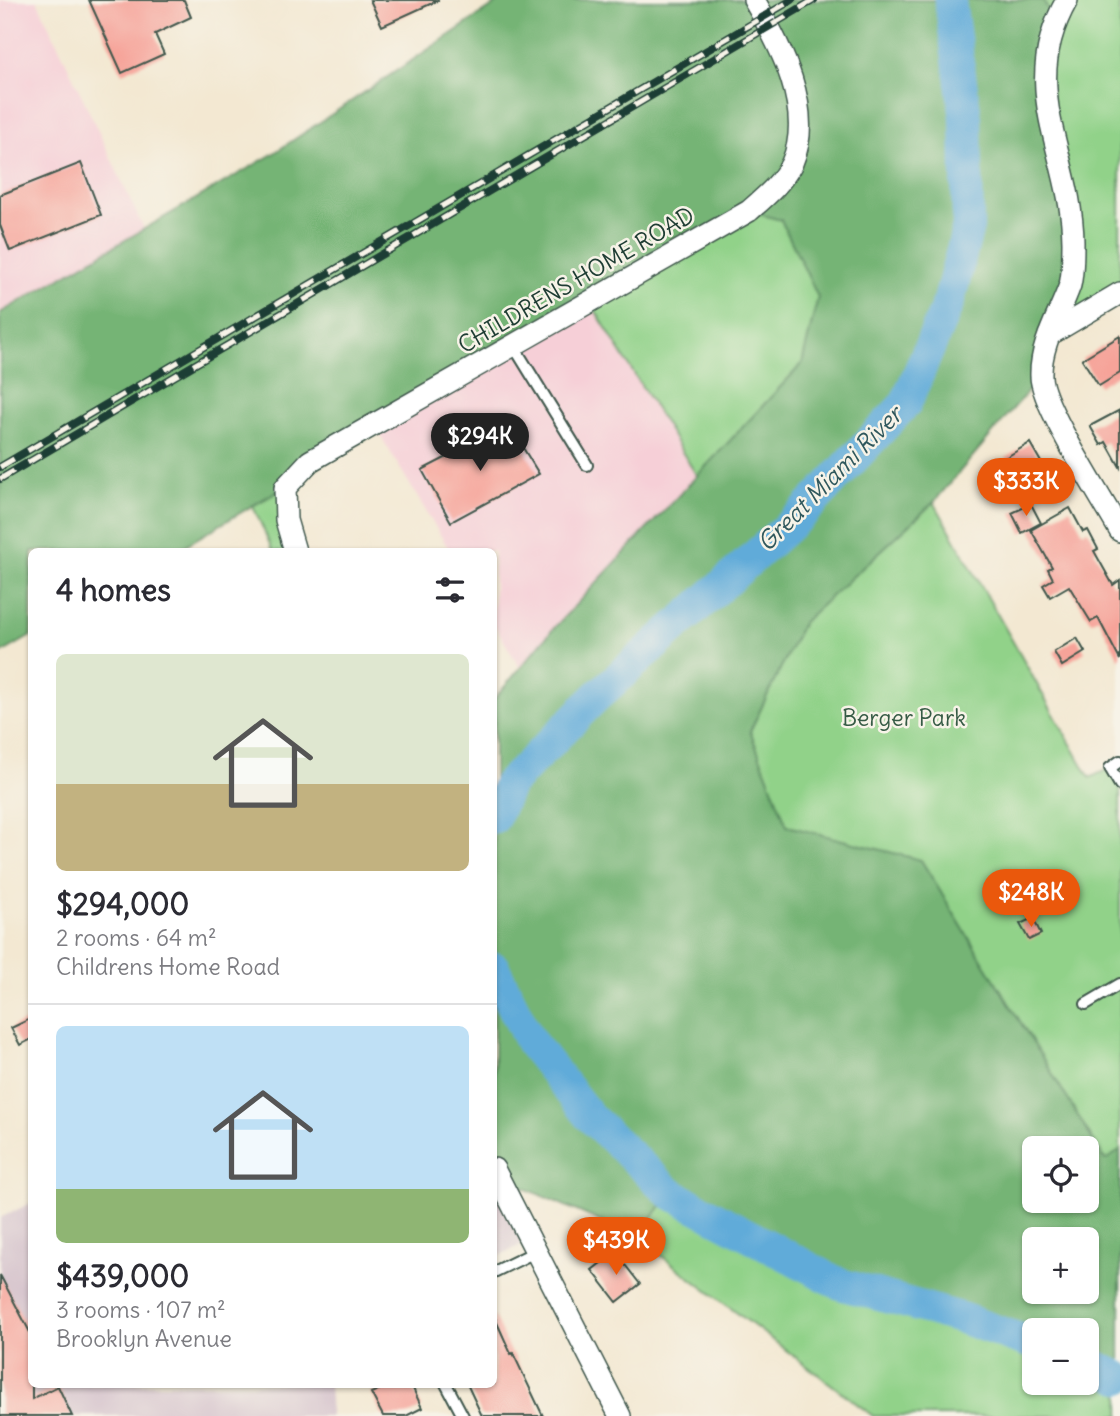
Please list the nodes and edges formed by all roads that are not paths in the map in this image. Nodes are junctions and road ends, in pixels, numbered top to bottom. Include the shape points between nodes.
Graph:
1 (754, 0) edge
2 (1067, 0) edge
3 (1120, 293) edge
4 (1049, 335) junction
5 (513, 345) junction
6 (587, 464) dead end
7 (1120, 531) edge
8 (294, 548) edge
9 (1120, 761) edge
10 (1120, 785) edge
11 (1120, 984) edge
12 (1086, 1004) dead end
13 (497, 1175) edge
14 (537, 1251) junction
15 (497, 1271) edge
16 (448, 1388) edge
17 (463, 1416) edge
18 (620, 1416) edge

1 - 5 street, CHILDRENS HOME ROAD via 785,63 797,101 799,133 792,162 776,187 749,211
2 - 4 street via 1055,22 1046,72 1046,111 1068,199 1073,241 1070,282
3 - 4 street
4 - 7 street via 1041,376 1049,405
5 - 6 lane
5 - 8 street, CHILDRENS HOME ROAD via 310,461 285,488 286,520
9 - 10 lane via 1110,768
11 - 12 lane
13 - 14 street
14 - 15 lane
14 - 18 street
16 - 17 lane

